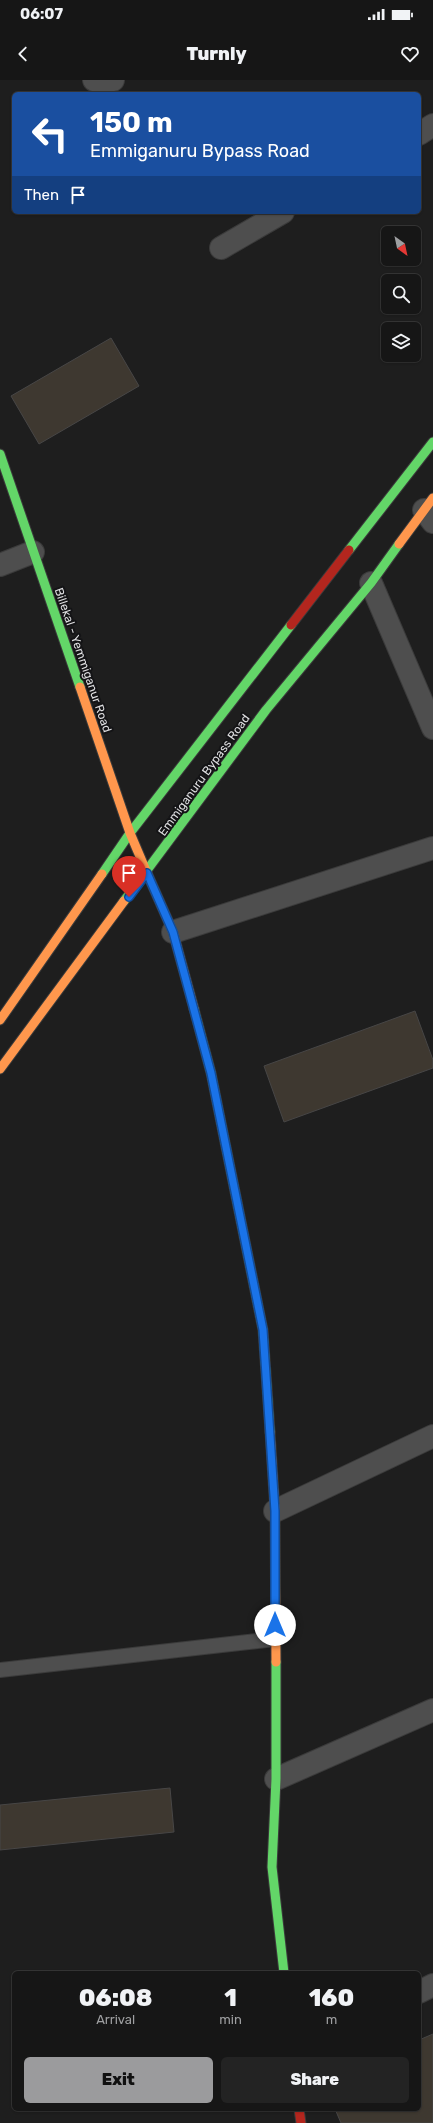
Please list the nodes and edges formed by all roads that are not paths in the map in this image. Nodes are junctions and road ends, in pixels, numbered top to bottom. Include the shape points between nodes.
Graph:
1 (94, 80) edge
2 (113, 80) edge
3 (433, 125) edge
4 (421, 133) edge
5 (280, 214) edge
6 (221, 248) dead end
7 (433, 442) edge
8 (0, 454) edge
9 (430, 510) edge
10 (33, 552) junction
11 (0, 565) edge
12 (371, 582) junction
13 (433, 728) edge
14 (130, 833) junction
15 (433, 848) edge
16 (147, 873) junction
17 (173, 932) junction
18 (0, 1020) edge
19 (0, 1069) edge
20 (433, 1436) edge
21 (275, 1511) junction
22 (275, 1639) junction
23 (0, 1670) edge
24 (433, 1710) edge
25 (276, 1779) junction
26 (284, 1971) edge
27 (433, 1985) edge
28 (421, 1991) edge
29 (299, 2111) edge
30 (301, 2123) edge

1 - 2 street via 102,83
3 - 4 street
5 - 6 street
7 - 14 main road
8 - 10 main road, Billekal - Yemmiganur Road
9 - 12 main road, Emmiganuru Bypass Road
10 - 11 street
10 - 14 main road, Billekal - Yemmiganur Road
12 - 13 street
12 - 16 main road, Emmiganuru Bypass Road via 266,710
14 - 16 main road, Billekal - Yemmiganur Road
14 - 18 main road
15 - 17 street
16 - 17 main road, Billekal - Yemmiganur Road
16 - 19 main road, Emmiganuru Bypass Road
17 - 21 main road, Billekal - Yemmiganur Road via 211,1073 263,1330
20 - 21 street
21 - 22 main road, Billekal - Yemmiganur Road
22 - 23 lane
22 - 25 main road, Billekal - Yemmiganur Road
24 - 25 street
25 - 26 main road, Billekal - Yemmiganur Road via 272,1867
27 - 28 street
29 - 30 main road

